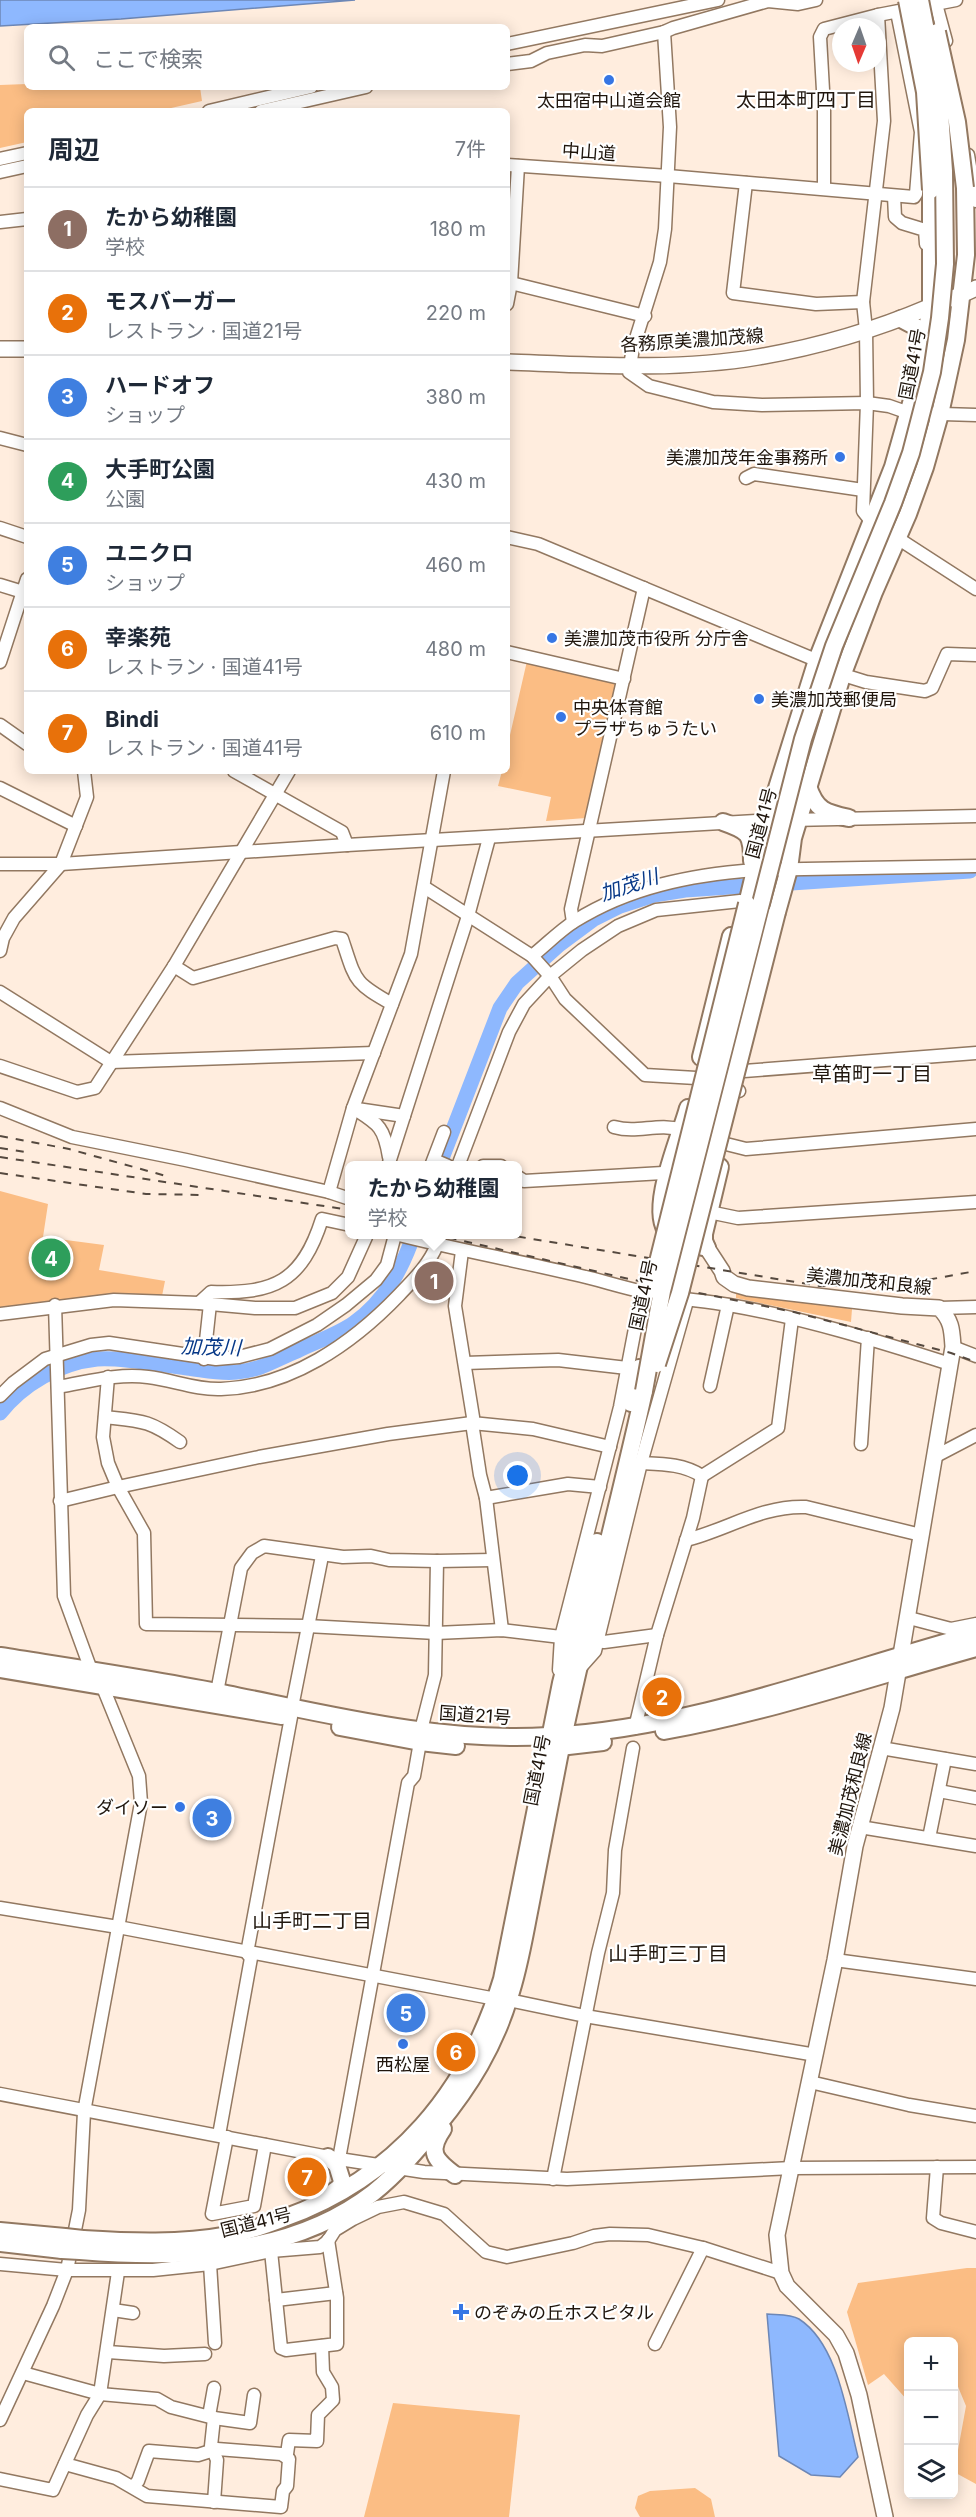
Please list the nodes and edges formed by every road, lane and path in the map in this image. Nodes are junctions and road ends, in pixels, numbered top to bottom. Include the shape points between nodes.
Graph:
1 (717, 0) edge
2 (816, 0) edge
3 (912, 0) edge
4 (952, 0) edge
5 (928, 1) edge
6 (902, 6) edge
7 (878, 15) junction
8 (664, 32) junction
9 (510, 43) edge
10 (510, 64) edge
11 (298, 90) edge
12 (353, 90) edge
13 (222, 108) edge
14 (274, 108) edge
15 (24, 154) edge
16 (0, 159) edge
17 (513, 166) edge
18 (24, 167) edge
19 (0, 172) edge
20 (668, 176) junction
21 (746, 183) junction
22 (824, 188) junction
23 (874, 193) junction
24 (894, 196) junction
25 (971, 202) edge
26 (24, 219) edge
27 (933, 220) junction
28 (0, 222) edge
29 (902, 224) junction
30 (510, 254) edge
31 (966, 255) junction
32 (976, 276) edge
33 (933, 277) junction
34 (510, 283) edge
35 (969, 292) edge
36 (863, 302) junction
37 (931, 306) junction
38 (645, 316) junction
39 (901, 319) junction
40 (866, 330) junction
41 (925, 342) junction
42 (0, 349) edge
43 (24, 349) edge
44 (510, 362) edge
45 (629, 365) junction
46 (917, 382) junction
47 (867, 403) junction
48 (909, 413) junction
49 (940, 414) junction
50 (976, 415) edge
51 (0, 438) edge
52 (24, 443) edge
53 (746, 478) dead end
54 (869, 505) junction
55 (0, 528) edge
56 (24, 536) edge
57 (510, 538) edge
58 (898, 538) junction
59 (0, 585) edge
60 (644, 588) junction
61 (24, 589) edge
62 (976, 589) edge
63 (23, 592) junction
64 (5, 627) edge
65 (510, 653) edge
66 (976, 655) edge
67 (817, 660) junction
68 (0, 662) edge
69 (842, 676) junction
70 (624, 679) junction
71 (829, 720) junction
72 (0, 725) edge
73 (24, 742) edge
74 (84, 774) edge
75 (239, 774) edge
76 (288, 774) edge
77 (442, 774) edge
78 (808, 786) junction
79 (0, 788) edge
80 (276, 797) junction
81 (976, 816) edge
82 (849, 818) junction
83 (798, 819) junction
84 (767, 820) junction
85 (723, 822) junction
86 (76, 826) junction
87 (589, 830) junction
88 (489, 838) junction
89 (431, 840) junction
90 (347, 844) junction
91 (243, 853) junction
92 (0, 864) edge
93 (61, 864) junction
94 (976, 866) edge
95 (788, 873) junction
96 (424, 887) junction
97 (749, 889) junction
98 (784, 894) junction
99 (468, 916) junction
100 (573, 922) junction
101 (0, 951) edge
102 (532, 956) junction
103 (174, 966) junction
104 (550, 976) junction
105 (0, 992) edge
106 (392, 1004) junction
107 (374, 1053) junction
108 (976, 1053) edge
109 (701, 1060) junction
110 (111, 1062) junction
111 (0, 1066) edge
112 (744, 1071) junction
113 (696, 1078) junction
114 (739, 1091) junction
115 (0, 1108) edge
116 (353, 1108) junction
117 (404, 1116) junction
118 (614, 1127) dead end
119 (683, 1127) junction
120 (976, 1129) edge
121 (444, 1132) dead end
122 (727, 1140) junction
123 (389, 1161) edge
124 (390, 1161) edge
125 (434, 1161) edge
126 (460, 1161) edge
127 (668, 1175) junction
128 (522, 1180) edge
129 (329, 1192) junction
130 (345, 1197) edge
131 (976, 1202) edge
132 (710, 1212) junction
133 (345, 1224) edge
134 (365, 1239) edge
135 (397, 1239) edge
136 (414, 1239) edge
137 (434, 1244) junction
138 (707, 1248) junction
139 (462, 1251) junction
140 (642, 1292) junction
141 (687, 1301) junction
142 (204, 1304) junction
143 (55, 1305) junction
144 (728, 1305) junction
145 (976, 1307) edge
146 (939, 1308) junction
147 (0, 1314) edge
148 (792, 1319) junction
149 (868, 1338) junction
150 (953, 1347) junction
151 (976, 1356) edge
152 (56, 1358) junction
153 (204, 1359) junction
154 (465, 1363) junction
155 (950, 1364) junction
156 (633, 1368) junction
157 (108, 1377) junction
158 (58, 1386) junction
159 (710, 1386) dead end
160 (644, 1391) junction
161 (0, 1396) edge
162 (105, 1417) junction
163 (472, 1423) junction
164 (976, 1435) edge
165 (180, 1442) dead end
166 (861, 1444) dead end
167 (610, 1447) junction
168 (934, 1457) junction
169 (628, 1466) junction
170 (702, 1476) junction
171 (118, 1486) junction
172 (600, 1487) junction
173 (486, 1498) junction
174 (60, 1502) junction
175 (921, 1535) junction
176 (686, 1540) junction
177 (322, 1556) junction
178 (493, 1560) junction
179 (437, 1561) junction
180 (909, 1618) junction
181 (231, 1624) junction
182 (976, 1624) edge
183 (307, 1626) junction
184 (502, 1630) junction
185 (436, 1633) junction
186 (976, 1634) edge
187 (657, 1635) junction
188 (567, 1636) junction
189 (597, 1641) junction
190 (976, 1648) edge
191 (0, 1656) edge
192 (901, 1662) junction
193 (0, 1669) edge
194 (579, 1669) junction
195 (91, 1670) junction
196 (102, 1685) junction
197 (217, 1692) junction
198 (292, 1712) junction
199 (634, 1728) junction
200 (421, 1736) junction
201 (556, 1742) junction
202 (633, 1748) dead end
203 (881, 1748) junction
204 (945, 1759) junction
205 (976, 1764) edge
206 (939, 1791) junction
207 (976, 1798) edge
208 (860, 1827) junction
209 (928, 1838) junction
210 (976, 1846) edge
211 (0, 1908) edge
212 (118, 1927) junction
213 (247, 1953) junction
214 (835, 1960) junction
215 (373, 1977) junction
216 (976, 1979) edge
217 (502, 1999) junction
218 (585, 2016) junction
219 (816, 2055) junction
220 (810, 2082) junction
221 (0, 2094) edge
222 (457, 2102) junction
223 (84, 2112) junction
224 (976, 2116) edge
225 (223, 2136) junction
226 (265, 2145) junction
227 (333, 2158) junction
228 (380, 2166) junction
229 (937, 2167) junction
230 (976, 2167) edge
231 (399, 2168) junction
232 (792, 2168) junction
233 (455, 2175) junction
234 (553, 2179) junction
235 (300, 2212) junction
236 (0, 2231) edge
237 (976, 2232) edge
238 (328, 2240) junction
239 (0, 2243) edge
240 (63, 2243) junction
241 (82, 2245) junction
242 (703, 2248) junction
243 (271, 2251) junction
244 (153, 2263) junction
245 (0, 2264) edge
246 (210, 2264) junction
247 (67, 2270) junction
248 (118, 2272) junction
249 (781, 2273) junction
250 (336, 2294) junction
251 (276, 2300) junction
252 (113, 2310) junction
253 (133, 2313) dead end
254 (215, 2343) dead end
255 (655, 2344) dead end
256 (322, 2346) junction
257 (108, 2352) junction
258 (205, 2354) dead end
259 (23, 2373) junction
260 (214, 2388) dead end
261 (100, 2394) junction
262 (254, 2396) dead end
263 (212, 2417) junction
264 (0, 2420) edge
265 (212, 2451) junction
266 (285, 2456) junction
267 (65, 2464) junction
268 (0, 2479) edge
269 (133, 2487) junction
270 (214, 2502) junction
271 (885, 2517) edge

1 - 9 street
2 - 8 street via 798,4 768,1
3 - 156 highway, 国道41号, bridge via 931,92 941,204 938,307 926,381 900,472 822,666 798,739
4 - 5 street
5 - 6 street
5 - 25 highway, bridge via 948,76
5 - 160 highway, 国道41号, bridge via 945,195 943,291 932,372 911,453 834,646 803,740 662,1291
6 - 7 street
6 - 24 street via 921,132 916,194
6 - 27 highway, bridge via 925,92
7 - 22 street via 827,27 821,32
7 - 23 street via 884,121
8 - 10 street via 602,46 585,45 547,53 531,62
8 - 20 street via 670,127
11 - 13 street
12 - 14 street
15 - 16 street
17 - 20 street, 中山道
17 - 30 street
18 - 19 street
20 - 21 street, 中山道
20 - 38 street via 663,244
21 - 22 street, 中山道
21 - 36 street via 733,293 816,304
22 - 23 street, 中山道
23 - 24 street, 中山道
23 - 36 street
24 - 29 street via 895,217
25 - 31 highway
25 - 37 highway via 958,247
26 - 28 street
27 - 29 street via 926,224
27 - 33 highway
29 - 33 street via 925,230 927,266
31 - 32 highway via 969,270
31 - 35 highway
33 - 37 highway
34 - 38 street
35 - 37 main road, 各務原美濃加茂線
35 - 46 highway via 951,307
35 - 49 highway
36 - 40 street
37 - 39 main road, 各務原美濃加茂線
37 - 41 highway
38 - 45 street
39 - 40 main road, 各務原美濃加茂線
39 - 41 highway via 918,328
40 - 45 main road, 各務原美濃加茂線 via 757,357
40 - 47 street
41 - 46 highway
42 - 43 main road
44 - 45 main road, 各務原美濃加茂線
45 - 47 street via 629,372 649,386 713,402
46 - 48 highway
47 - 48 street
47 - 54 street
48 - 49 street
48 - 54 highway via 893,467
49 - 50 street
49 - 58 highway
51 - 52 street
53 - 54 street via 754,474
54 - 58 street
54 - 67 highway
55 - 56 street
57 - 60 street via 538,544
58 - 62 street
58 - 69 highway
59 - 63 street
60 - 67 street
60 - 70 street
61 - 63 street
63 - 64 street
64 - 68 street
65 - 70 street
66 - 69 street via 946,654 932,688 925,692
67 - 69 street
67 - 84 highway
69 - 71 highway
70 - 87 street
71 - 78 highway
71 - 84 highway via 790,804
72 - 73 street
74 - 86 street via 87,797
75 - 80 street
76 - 80 street
77 - 89 street
78 - 82 highway via 824,812
78 - 83 highway
79 - 86 street
80 - 90 street via 342,832
80 - 91 street
81 - 82 street
82 - 83 street
83 - 84 street
83 - 95 highway
83 - 97 highway via 782,826
84 - 85 street
84 - 97 highway
85 - 87 street
85 - 97 highway via 743,829 750,838 753,848
86 - 93 street
87 - 88 street
87 - 100 street via 571,909
88 - 89 street
88 - 99 street
89 - 90 street
89 - 96 street
90 - 91 street
91 - 93 street
91 - 103 street
92 - 93 street
93 - 101 street via 14,918
94 - 95 street
95 - 97 street
95 - 98 highway
96 - 99 street
96 - 106 street via 411,954
97 - 100 street via 729,872 651,886
97 - 104 street via 657,910 618,926
97 - 109 highway
97 - 156 highway, bridge
98 - 112 highway
98 - 160 highway, bridge via 680,1293
99 - 102 street
99 - 117 street
100 - 102 street
102 - 104 street
103 - 106 street via 193,978 342,939 355,979
103 - 110 street
104 - 113 street via 565,999 645,1075
104 - 126 street via 524,1004 509,1032
105 - 110 street
106 - 107 street
107 - 110 street
107 - 116 street
108 - 112 street
109 - 112 street
109 - 113 highway
110 - 111 street via 95,1088 77,1092
112 - 114 highway
113 - 114 street
113 - 119 highway
114 - 122 highway
115 - 129 street via 72,1137
116 - 117 street
116 - 123 street via 378,1124 386,1140
116 - 129 street
117 - 124 street
118 - 119 street via 634,1131 664,1125
119 - 122 street
119 - 127 highway
120 - 122 street via 746,1149
121 - 125 street
122 - 132 highway
127 - 128 street
127 - 132 street
127 - 138 highway via 661,1201 661,1221 668,1233
129 - 130 street
131 - 132 street via 738,1218
132 - 138 highway via 704,1241
133 - 142 street via 322,1219 305,1259 285,1278 267,1288 240,1293 211,1292
134 - 142 street via 348,1277 332,1293 310,1304 280,1309
135 - 153 street via 387,1265 376,1280 317,1324 270,1349 239,1357
136 - 137 street
137 - 139 street
137 - 157 street via 429,1264 372,1323 343,1345 288,1373 256,1384 220,1389 149,1377
138 - 146 main road, 美濃加茂和良線 via 724,1277 748,1288
139 - 140 street
139 - 154 street via 455,1306
140 - 141 street
140 - 156 street
141 - 144 street
141 - 169 street
142 - 143 street via 114,1300
142 - 153 street
143 - 147 street
143 - 152 street
144 - 148 street
144 - 159 street
145 - 146 street
146 - 150 main road, 美濃加茂和良線 via 949,1317
148 - 149 street
148 - 170 street via 778,1428
149 - 155 street
149 - 166 street
150 - 151 street
150 - 155 main road, 美濃加茂和良線
152 - 153 street via 109,1342
152 - 158 street
152 - 161 street via 45,1359 33,1367
154 - 156 street via 558,1359
154 - 163 street
155 - 168 main road, 美濃加茂和良線
156 - 167 street
156 - 169 highway, 国道41号
157 - 158 street
157 - 162 street
158 - 174 street
160 - 169 highway, 国道41号
162 - 165 street via 144,1421
162 - 171 street via 106,1454
163 - 167 street via 533,1429
163 - 171 street via 388,1434
163 - 173 street
164 - 168 street
167 - 172 street
168 - 175 main road, 美濃加茂和良線
169 - 170 street via 669,1464
169 - 188 highway, 国道41号
169 - 189 street
169 - 194 highway, 国道41号
170 - 176 street
171 - 174 street
171 - 181 street via 144,1533 146,1624
172 - 173 street via 568,1484
172 - 188 street
173 - 178 street
174 - 195 street via 64,1596
175 - 176 street via 789,1506
175 - 180 main road, 美濃加茂和良線
176 - 187 street
177 - 179 street
177 - 181 street via 264,1546 252,1553 241,1568
177 - 183 street
178 - 179 street
178 - 184 street
179 - 185 street
180 - 182 street via 951,1629
180 - 192 main road, 美濃加茂和良線
181 - 183 street
181 - 197 street
183 - 185 street
183 - 198 street
184 - 185 street
184 - 188 street
185 - 200 street via 435,1675
186 - 192 highway, 国道21号
187 - 189 street
187 - 199 street
188 - 201 highway, 国道41号
189 - 194 street via 592,1656
190 - 192 highway, 国道21号
191 - 195 highway, 国道21号
192 - 199 highway, 国道21号
192 - 201 highway, 国道21号 via 822,1693 697,1725
192 - 203 main road, 美濃加茂和良線
193 - 196 highway, 国道21号
194 - 201 highway, 国道41号
195 - 196 street
195 - 197 highway, 国道21号
196 - 198 highway, 国道21号
196 - 212 street via 141,1790
197 - 198 highway, 国道21号
198 - 200 highway, 国道21号
198 - 213 street
199 - 201 highway, 国道21号
200 - 201 highway, 国道21号
200 - 215 street via 414,1776 408,1783
201 - 217 highway, 国道41号 via 526,1929
202 - 218 street via 615,1850 613,1893
203 - 204 street
203 - 208 main road, 美濃加茂和良線
204 - 205 street
204 - 206 street
206 - 207 street
206 - 209 street
208 - 209 street
208 - 214 main road, 美濃加茂和良線
209 - 210 street
211 - 212 street
212 - 213 street
212 - 223 street
213 - 215 street
213 - 225 street via 251,1958
214 - 216 street
214 - 219 main road, 美濃加茂和良線
215 - 217 street
215 - 227 street
217 - 218 street
217 - 222 highway, 国道41号 via 480,2068
217 - 228 highway, 国道41号 via 444,2100 405,2145
218 - 219 street
218 - 234 street
219 - 220 main road, 美濃加茂和良線
220 - 224 street
220 - 232 main road, 美濃加茂和良線
221 - 223 street
222 - 231 highway, 国道41号
222 - 233 highway via 436,2140 434,2153 440,2164
223 - 225 street
223 - 247 street via 79,2210
225 - 226 street
225 - 226 street via 212,2214 254,2206
226 - 227 street
227 - 228 street
227 - 235 highway via 341,2172 340,2187
228 - 231 street
228 - 235 highway, 国道41号 via 333,2198
229 - 230 street
229 - 232 street
229 - 237 street via 933,2218
231 - 233 street
231 - 244 highway, 国道41号 via 352,2207 303,2230 238,2248
232 - 234 street
232 - 249 main road, 美濃加茂和良線 via 777,2235
233 - 234 street
235 - 241 highway, 国道41号 via 229,2235
236 - 240 highway, 国道41号
238 - 242 street via 335,2230 353,2219 378,2207 404,2202 444,2214 486,2252 507,2257 610,2234 648,2235
238 - 243 street via 320,2247
238 - 250 street
239 - 240 highway, 国道41号
240 - 241 highway, 国道41号, bridge
241 - 244 highway, 国道41号
242 - 249 street
242 - 255 street
243 - 246 street
243 - 251 street
244 - 246 street
244 - 248 street
245 - 247 street
246 - 254 street
247 - 248 street
247 - 259 street
248 - 252 street
249 - 271 main road via 788,2286 828,2326 846,2353
250 - 251 street
250 - 256 street via 337,2344
251 - 256 street via 281,2348
252 - 253 street
252 - 257 street
256 - 266 street via 323,2372 332,2387 333,2400 318,2415 317,2441 290,2440
257 - 258 street
257 - 261 street
259 - 261 street
259 - 264 street
260 - 263 street
261 - 263 street via 157,2399 171,2407
261 - 267 street
262 - 263 street via 250,2423
263 - 265 street
265 - 266 street
265 - 269 street via 198,2456 149,2451
265 - 270 street via 217,2466
266 - 270 street via 289,2459 287,2486 281,2506
267 - 268 street via 53,2490
267 - 269 street via 116,2478
269 - 270 street via 147,2496

